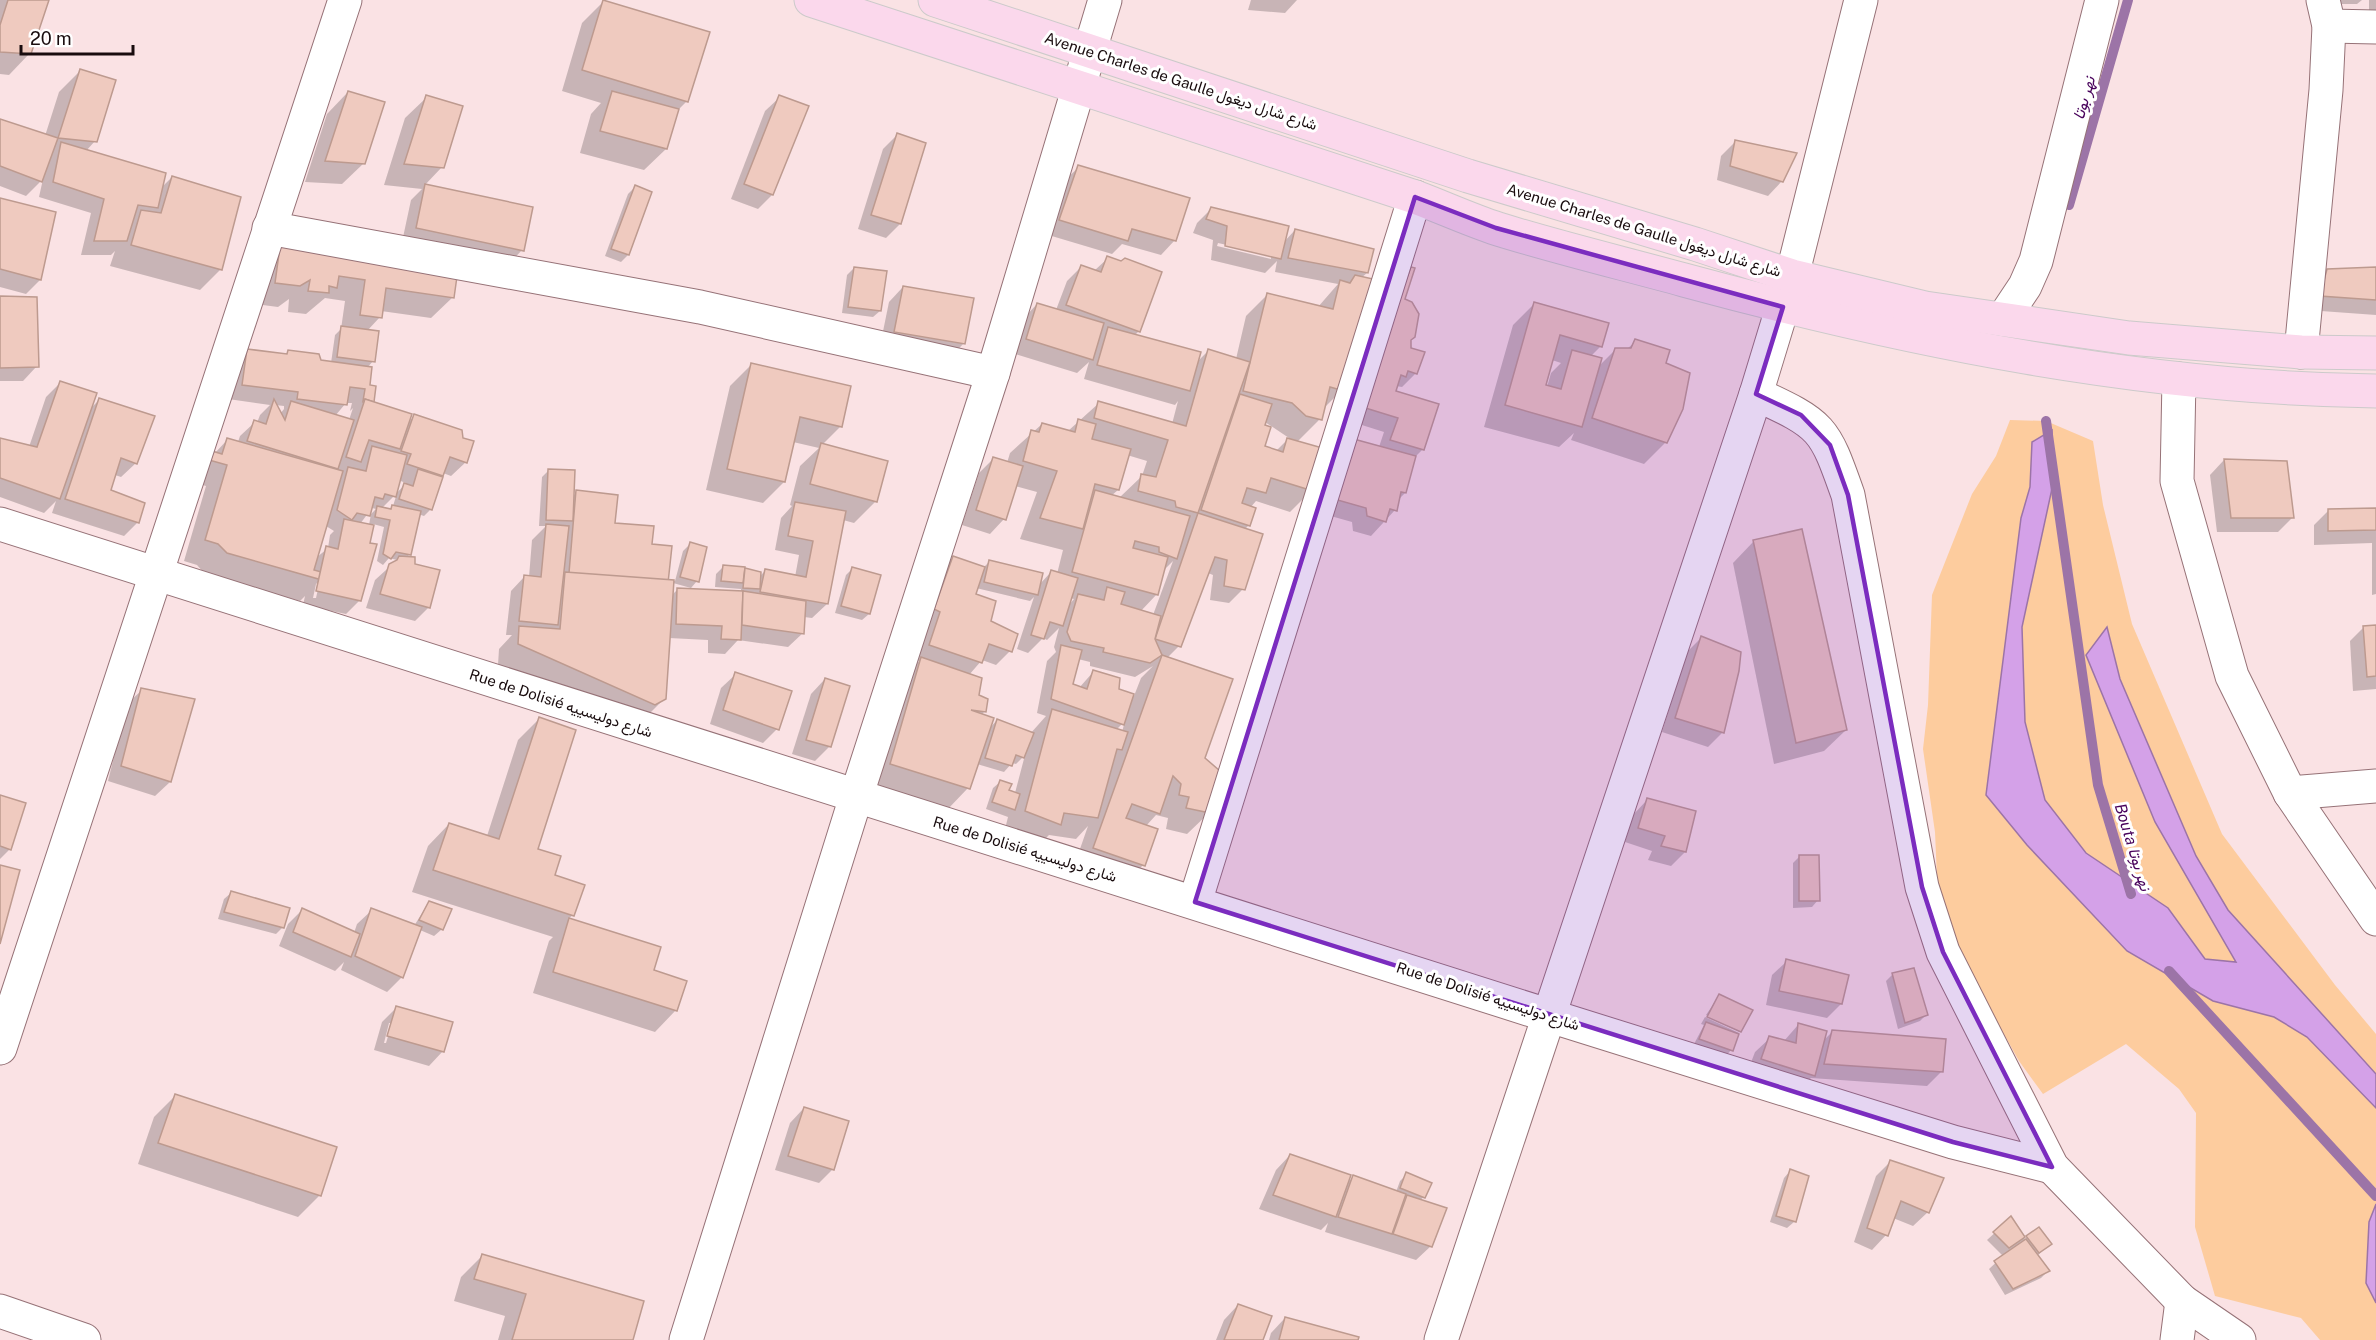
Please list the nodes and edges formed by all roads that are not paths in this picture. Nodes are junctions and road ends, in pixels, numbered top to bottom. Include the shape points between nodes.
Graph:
1 (345, 0) edge
2 (811, 0) edge
3 (934, 0) edge
4 (1105, 0) edge
5 (1861, 0) edge
6 (2102, 0) edge
7 (2326, 13) edge
8 (2376, 27) edge
9 (1089, 50) junction
10 (1077, 89) junction
11 (1415, 197) junction
12 (269, 228) junction
13 (1792, 276) junction
14 (1783, 307) junction
15 (2014, 321) junction
16 (2301, 352) junction
17 (2376, 353) edge
18 (993, 373) junction
19 (2179, 379) junction
20 (2376, 391) edge
21 (1756, 394) junction
22 (0, 524) edge
23 (155, 574) junction
24 (2376, 786) edge
25 (2290, 793) junction
26 (856, 797) junction
27 (1195, 902) junction
28 (2376, 919) edge
29 (1547, 1015) junction
30 (0, 1047) edge
31 (2052, 1167) junction
32 (2182, 1300) junction
33 (0, 1311) edge
34 (84, 1340) edge
35 (686, 1340) edge
36 (1441, 1340) edge
37 (2177, 1340) edge
38 (2239, 1340) edge

1 - 12 street
2 - 10 main road
3 - 9 main road, Avenue Charles de Gaulle شارع شارل ديغول
4 - 9 street
5 - 13 street
6 - 15 street via 2036,261
7 - 8 street
7 - 16 street via 2326,90
9 - 10 street
9 - 13 main road, Avenue Charles de Gaulle شارع شارل ديغول via 1468,176
10 - 11 main road
10 - 18 street
11 - 14 main road via 1496,228
11 - 27 street
12 - 18 street via 700,307
12 - 23 street
13 - 14 street
13 - 15 main road, Avenue Charles de Gaulle شارع شارل ديغول via 1925,308
14 - 19 main road via 2014,357
14 - 21 street
15 - 16 main road, Avenue Charles de Gaulle شارع شارل ديغول via 2128,338
16 - 17 main road, Avenue Charles de Gaulle شارع شارل ديغول
18 - 26 street
19 - 20 main road via 2289,390
19 - 25 street via 2177,481 2232,676
21 - 29 street
21 - 31 street via 1801,415 1820,430 1830,445 1848,495 1926,898 1942,952
22 - 23 street, Rue de Dolisié شارع دوليسييه
23 - 26 street, Rue de Dolisié شارع دوليسييه
23 - 30 street
24 - 25 street
25 - 28 street
26 - 27 street, Rue de Dolisié شارع دوليسييه
26 - 35 street
27 - 29 street, Rue de Dolisié شارع دوليسييه
29 - 31 street, Rue de Dolisié شارع دوليسييه via 1953,1143
29 - 36 street
31 - 32 street
32 - 37 street
32 - 38 street
33 - 34 street

